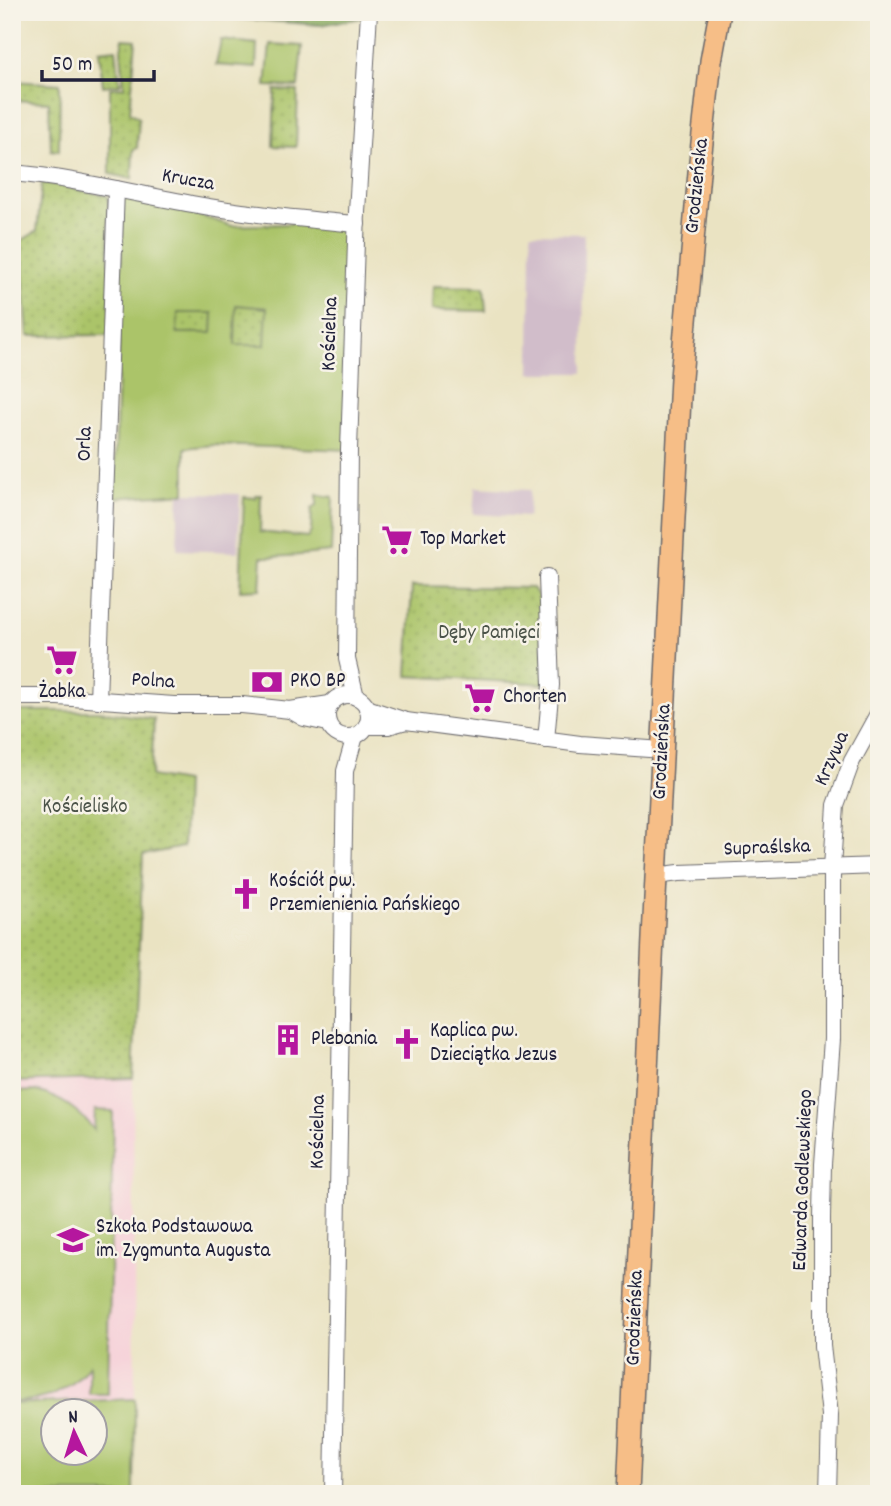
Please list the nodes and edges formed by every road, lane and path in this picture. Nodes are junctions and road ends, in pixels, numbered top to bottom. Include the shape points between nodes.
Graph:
1 (369, 12) edge
2 (720, 12) edge
3 (12, 173) edge
4 (116, 189) junction
5 (357, 224) junction
6 (547, 577) dead end
7 (347, 659) junction
8 (12, 697) edge
9 (98, 700) junction
10 (335, 701) junction
11 (362, 703) junction
12 (290, 710) junction
13 (879, 712) edge
14 (406, 721) junction
15 (333, 728) junction
16 (360, 731) junction
17 (546, 740) junction
18 (663, 750) junction
19 (345, 771) junction
20 (879, 866) edge
21 (832, 868) junction
22 (656, 876) junction
23 (333, 1494) edge
24 (628, 1494) edge
25 (828, 1494) edge

1 - 5 street, Kościelna
2 - 18 main road, Grodzieńska via 700,161 681,378
3 - 4 street, Krucza
4 - 5 street, Krucza via 272,216
4 - 9 street, Orla
5 - 7 street, Kościelna
6 - 17 street via 551,685
7 - 10 street, Kościelna
7 - 11 street, Kościelna
8 - 9 street, Polna
9 - 12 street, Polna
10 - 11 street via 344,695
10 - 12 street, Polna
10 - 15 street via 328,710
11 - 14 street
11 - 16 street via 368,714
12 - 15 street, Polna
13 - 21 street, Krzywa via 852,761 836,805
14 - 16 street
14 - 17 street
15 - 16 street
15 - 19 street, Kościelna
16 - 19 street, Kościelna
17 - 18 street
18 - 22 main road, Grodzieńska
19 - 23 street, Kościelna
20 - 21 street, Supraślska
21 - 22 street, Supraślska
21 - 25 street, Edwarda Godlewskiego via 832,1039 821,1232 822,1346 830,1415
22 - 24 main road, Grodzieńska

